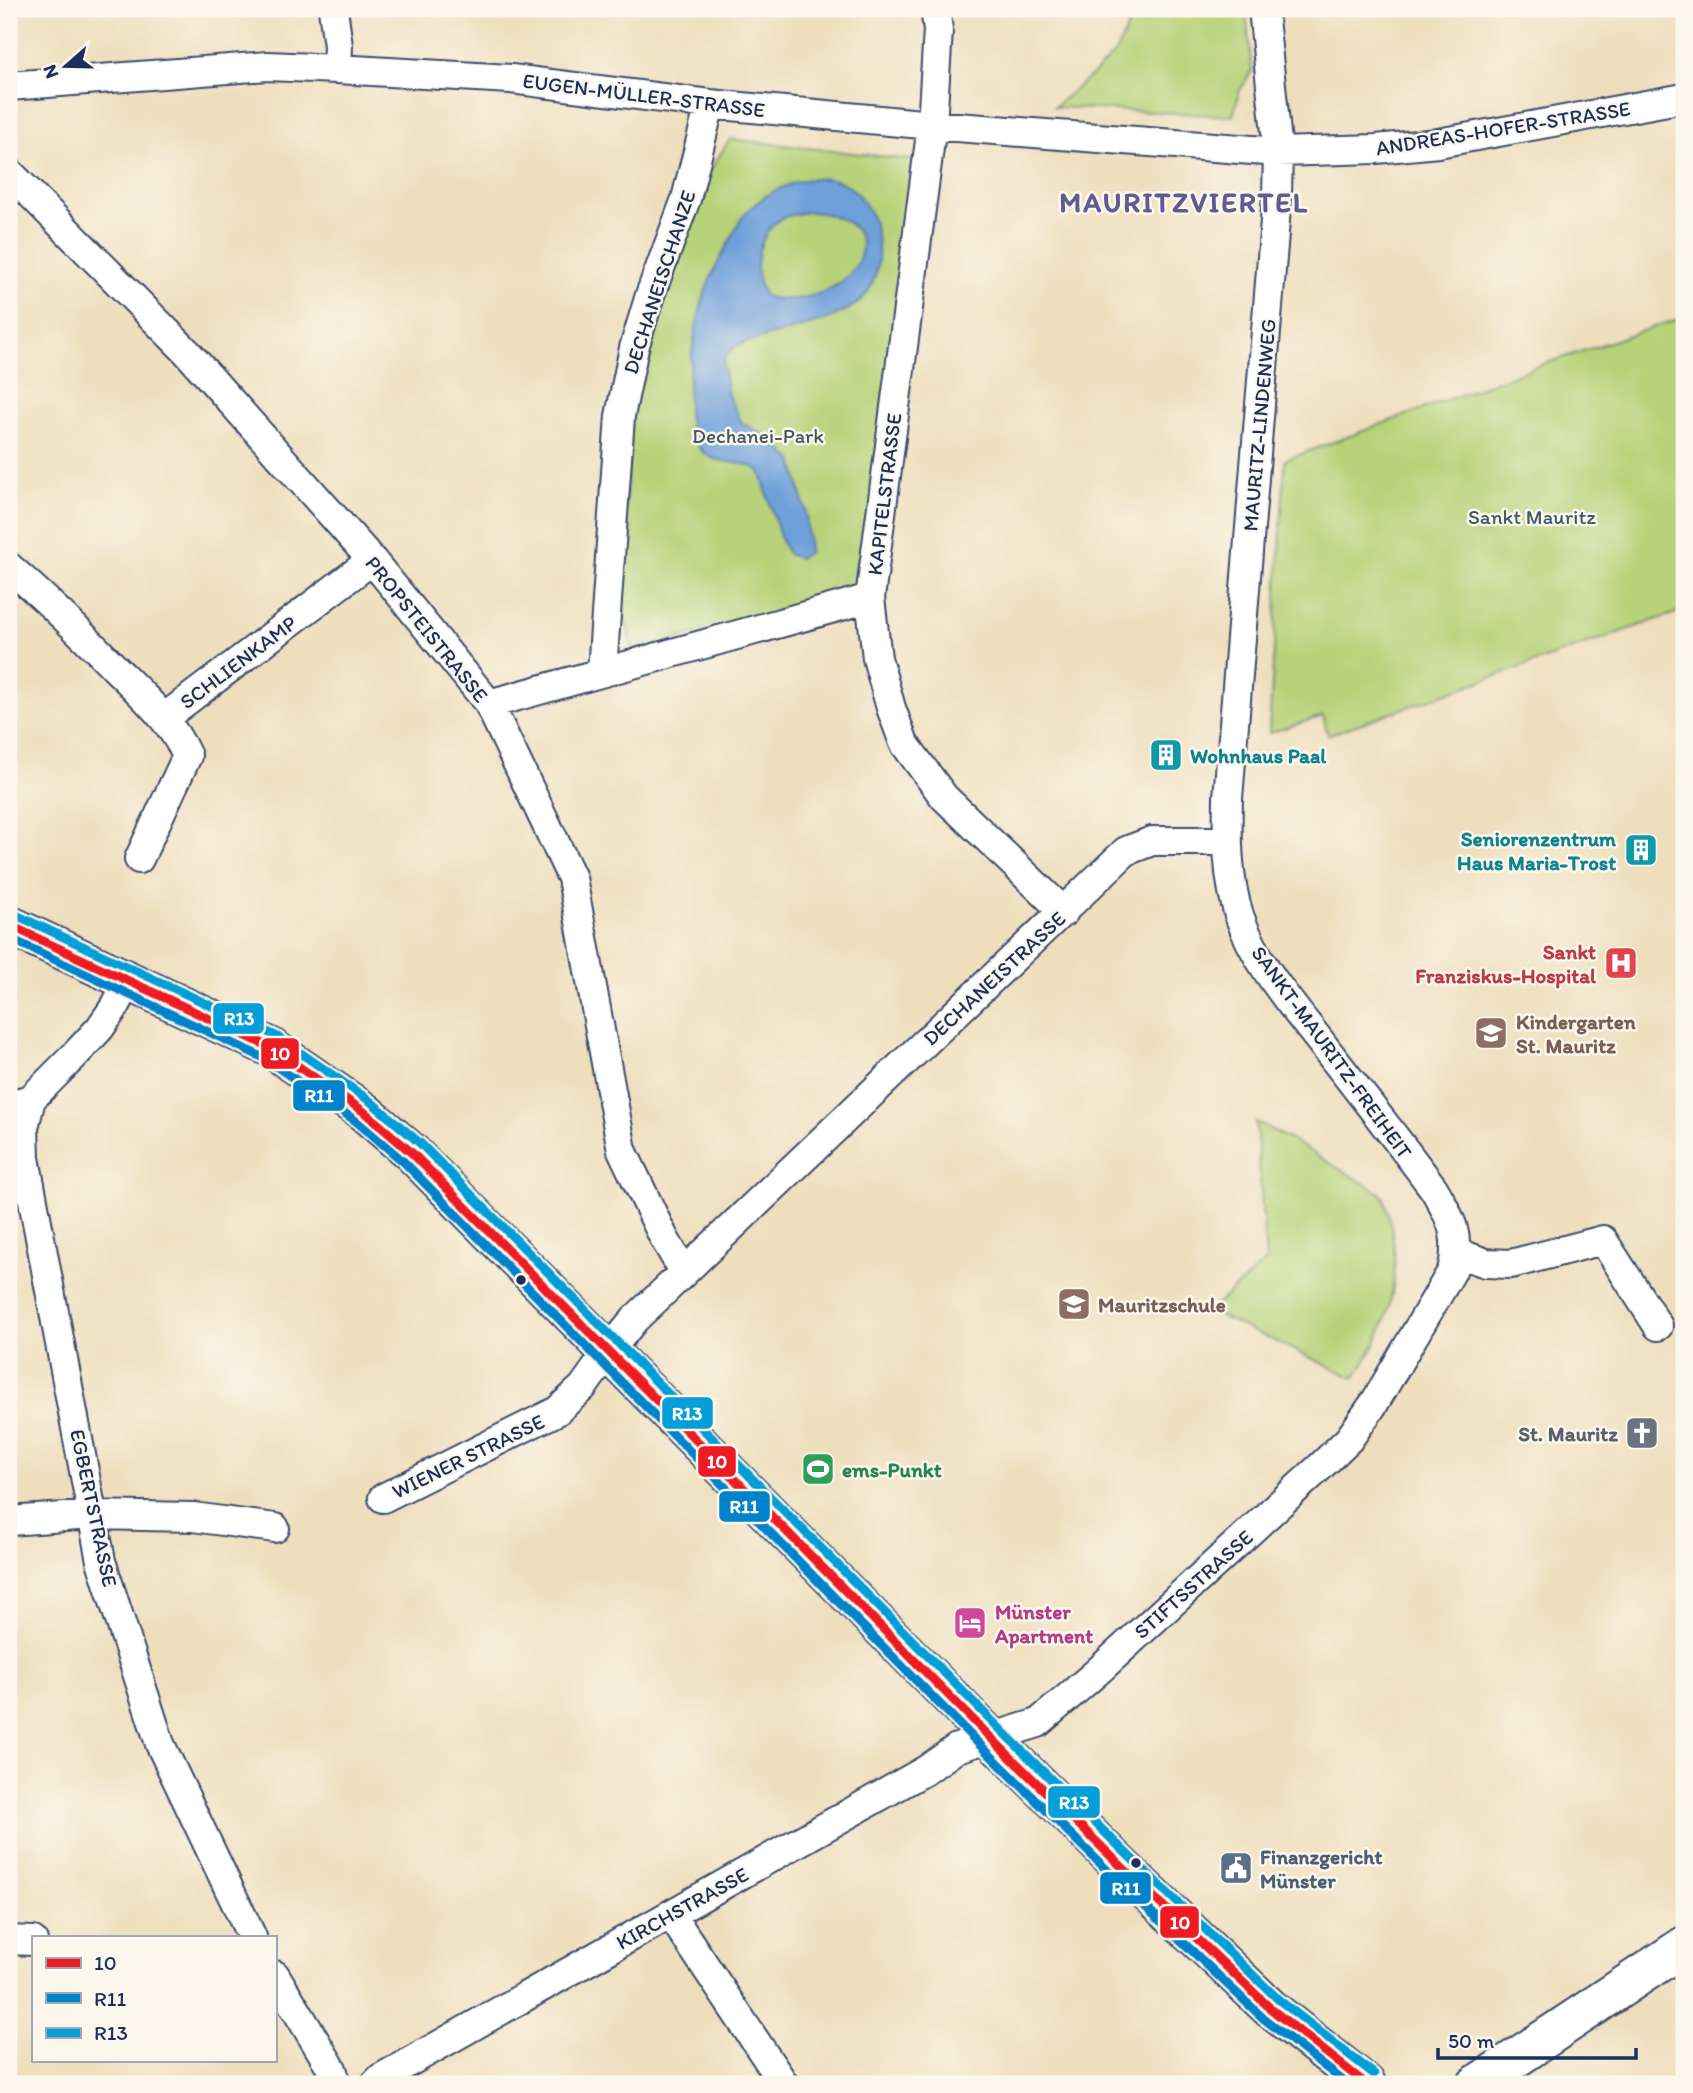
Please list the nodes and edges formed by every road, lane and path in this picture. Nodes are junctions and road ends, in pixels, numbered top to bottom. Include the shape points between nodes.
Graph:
1 (333, 9) edge
2 (935, 9) edge
3 (1263, 9) edge
4 (337, 69) junction
5 (9, 86) edge
6 (1684, 98) edge
7 (710, 104) junction
8 (932, 125) junction
9 (1278, 152) junction
10 (9, 172) edge
11 (372, 560) junction
12 (9, 567) edge
13 (870, 598) junction
14 (602, 671) junction
15 (489, 704) junction
16 (164, 718) junction
17 (1227, 841) junction
18 (139, 859) dead end
19 (1064, 912) junction
20 (9, 925) edge
21 (129, 980) junction
22 (20, 1102) edge
23 (1457, 1253) junction
24 (684, 1272) junction
25 (1658, 1326) dead end
26 (608, 1352) junction
27 (383, 1498) dead end
28 (92, 1515) junction
29 (9, 1521) edge
30 (275, 1528) dead end
31 (990, 1738) junction
32 (671, 1915) junction
33 (252, 1936) edge
34 (9, 1940) edge
35 (32, 1941) edge
36 (1684, 1946) edge
37 (276, 1977) edge
38 (337, 2084) edge
39 (375, 2084) edge
40 (784, 2084) edge
41 (1366, 2084) edge
42 (1477, 2084) edge

1 - 4 street
2 - 8 street, KAPITELSTRASSE via 938,30
3 - 9 street, MAURITZ-LINDENWEG
4 - 5 street, EUGEN-MÜLLER-STRASSE via 268,66
4 - 7 street, EUGEN-MÜLLER-STRASSE via 511,79
6 - 9 street, ANDREAS-HOFER-STRASSE via 1438,143
7 - 8 street, EUGEN-MÜLLER-STRASSE
7 - 14 street, DECHANEISCHANZE via 686,199 634,348 620,416
8 - 9 street, EUGEN-MÜLLER-STRASSE
8 - 13 street, KAPITELSTRASSE
9 - 17 street, MAURITZ-LINDENWEG
10 - 11 street, PROPSTEISTRASSE via 187,352
11 - 15 street, PROPSTEISTRASSE
11 - 16 street, SCHLIENKAMP
12 - 16 street via 50,601
13 - 14 street
13 - 19 street, KAPITELSTRASSE via 877,658 904,743 944,797
14 - 15 street
15 - 24 street, PROPSTEISTRASSE via 572,878 622,1150
16 - 18 street, SCHLIENKAMP via 187,756
17 - 19 street, DECHANEISTRASSE via 1152,841 1126,851
17 - 23 street, SANKT-MAURITZ-FREIHEIT via 1238,913 1248,937 1300,1016 1434,1189 1450,1217
19 - 24 street, DECHANEISTRASSE
20 - 21 main road
21 - 22 street via 100,1028
21 - 26 main road via 270,1047 363,1111 412,1153
22 - 28 street, EGBERTSTRASSE via 25,1158
23 - 25 street via 1486,1263 1511,1264 1603,1240
23 - 31 street, STIFTSSTRASSE via 1452,1270 1349,1439 1038,1723
24 - 26 street, DECHANEISTRASSE
26 - 27 street, WIENER STRASSE via 583,1387 557,1411
26 - 31 main road
28 - 29 street
28 - 30 street via 193,1517
28 - 33 street, EGBERTSTRASSE via 102,1561 160,1744
31 - 32 street, KIRCHSTRASSE via 957,1748
31 - 41 main road via 1270,2009
32 - 39 street, KIRCHSTRASSE
32 - 40 street
34 - 35 street
36 - 42 main road
37 - 38 street

